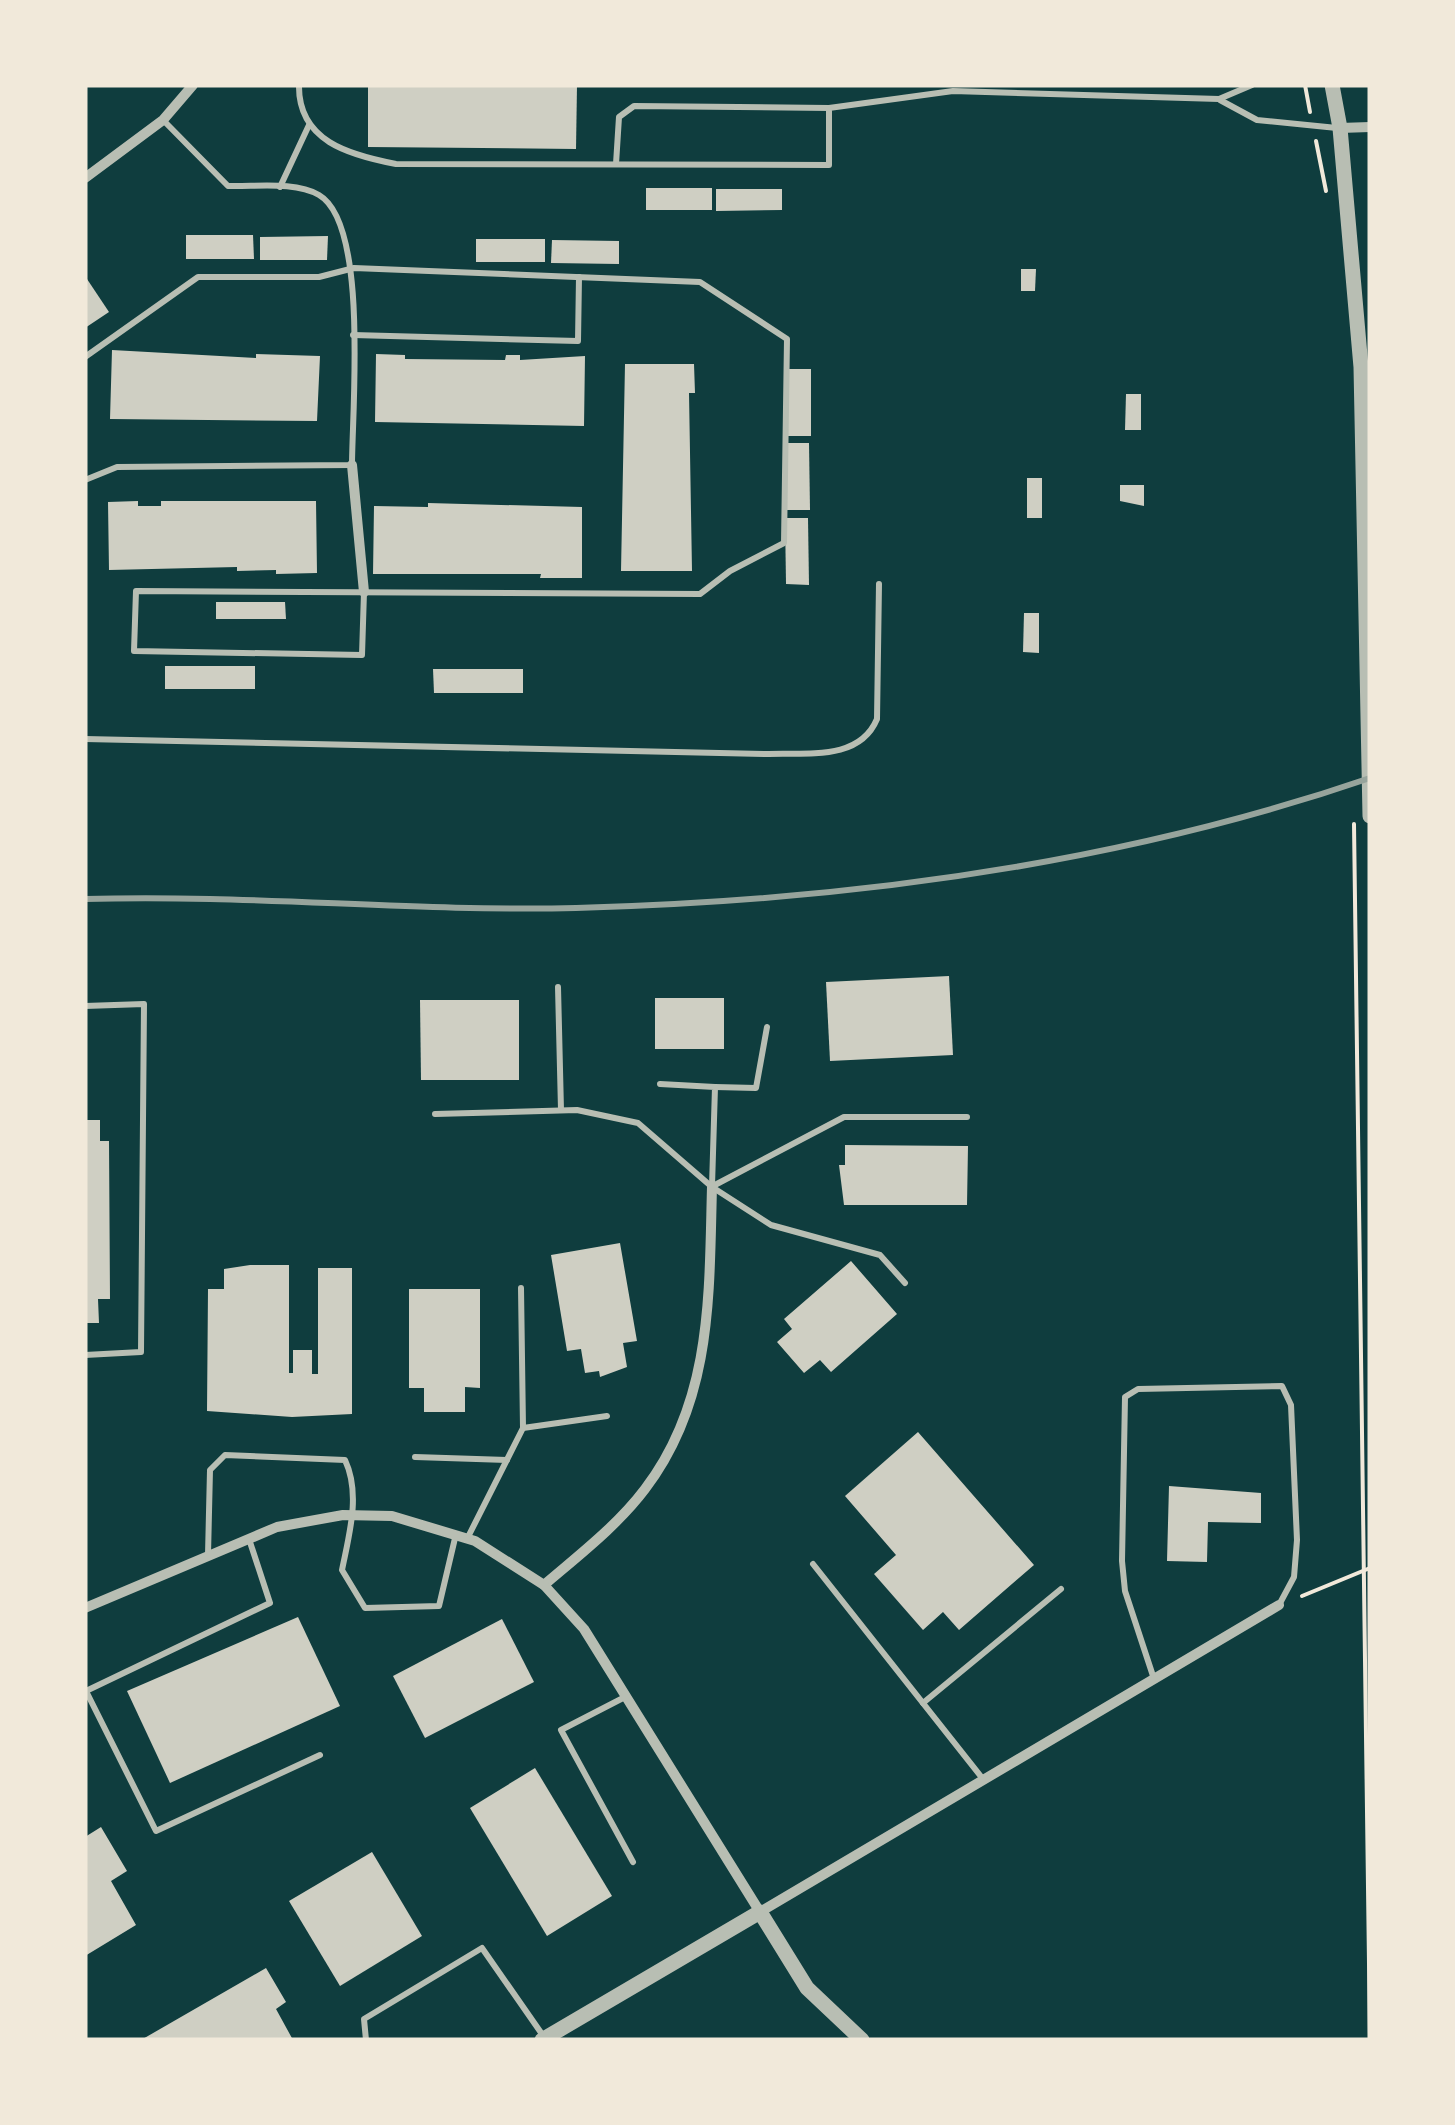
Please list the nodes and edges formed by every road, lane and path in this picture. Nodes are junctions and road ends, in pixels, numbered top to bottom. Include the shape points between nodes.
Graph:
1 (193, 85) edge
2 (299, 85) edge
3 (1077, 85) edge
4 (1172, 85) edge
5 (1252, 85) edge
6 (1305, 85) edge
7 (1332, 85) edge
8 (993, 88) edge
9 (1078, 94) junction
10 (1174, 98) junction
11 (1219, 99) junction
12 (829, 108) junction
13 (164, 120) junction
14 (308, 125) junction
15 (1313, 125) junction
16 (1370, 127) edge
17 (1340, 128) junction
18 (85, 162) edge
19 (616, 164) junction
20 (87, 176) edge
21 (280, 188) junction
22 (1329, 207) dead end
23 (354, 268) junction
24 (579, 277) junction
25 (353, 335) junction
26 (85, 358) edge
27 (352, 465) junction
28 (85, 480) edge
29 (879, 584) dead end
30 (364, 592) junction
31 (85, 740) edge
32 (1370, 816) edge
33 (1355, 849) dead end
34 (558, 987) dead end
35 (85, 1006) edge
36 (767, 1028) dead end
37 (660, 1084) dead end
38 (716, 1087) junction
39 (562, 1110) junction
40 (435, 1114) dead end
41 (966, 1117) dead end
42 (712, 1187) junction
43 (905, 1283) dead end
44 (521, 1288) dead end
45 (85, 1355) edge
46 (607, 1416) dead end
47 (523, 1428) junction
48 (415, 1457) dead end
49 (507, 1460) junction
50 (352, 1516) junction
51 (462, 1536) junction
52 (249, 1538) junction
53 (208, 1554) junction
54 (814, 1564) dead end
55 (1370, 1568) edge
56 (1361, 1572) junction
57 (544, 1585) junction
58 (1061, 1590) dead end
59 (1279, 1604) junction
60 (85, 1608) edge
61 (1154, 1680) junction
62 (86, 1692) edge
63 (626, 1697) junction
64 (923, 1703) junction
65 (320, 1755) dead end
66 (984, 1780) junction
67 (633, 1862) dead end
68 (760, 1912) junction
69 (543, 2039) edge
70 (1370, 2039) edge
71 (366, 2040) edge
72 (862, 2040) edge

1 - 13 street
2 - 14 lane via 298,104
3 - 9 lane
4 - 10 lane
5 - 11 lane
6 - 15 path
7 - 17 street
8 - 9 lane
8 - 12 lane
9 - 10 lane
10 - 11 lane
11 - 15 lane via 1257,120
12 - 19 lane via 634,106 619,117
12 - 19 lane via 828,164
13 - 20 street
13 - 21 lane via 228,186
14 - 19 lane via 335,148 396,164
14 - 21 lane
15 - 17 lane
15 - 22 path
16 - 17 street
17 - 32 street via 1361,366
18 - 20 lane
21 - 23 lane via 324,198
23 - 24 lane
23 - 25 lane
23 - 26 lane via 319,277 198,277
24 - 25 lane via 578,341
24 - 30 lane via 700,282 787,339 784,543 700,594
25 - 27 lane
27 - 28 lane via 117,468
27 - 30 street
29 - 31 lane via 877,719 870,736 836,751
30 - 30 lane via 136,591 134,650 362,655
33 - 56 path
34 - 39 lane
35 - 45 lane via 144,1004 141,1352
36 - 38 lane via 756,1088
37 - 38 lane
38 - 42 lane
39 - 40 lane
39 - 42 lane via 638,1123
41 - 42 lane via 844,1117
42 - 43 lane via 771,1225 880,1254
42 - 57 street via 709,1322 698,1385 677,1442 644,1491
44 - 47 lane
46 - 47 lane
47 - 49 lane
48 - 49 lane
49 - 51 lane
50 - 51 street via 392,1516
50 - 51 lane via 342,1570 365,1608 439,1606
50 - 52 street via 276,1527
50 - 53 lane via 345,1460 225,1455 210,1470
51 - 57 street
52 - 53 street
52 - 62 lane via 270,1603
53 - 60 street
54 - 64 lane
55 - 56 path
56 - 59 path
56 - 70 path
57 - 63 street via 584,1629
58 - 64 lane
59 - 61 street
59 - 61 lane via 1294,1578 1297,1540 1291,1405 1282,1386 1138,1389 1125,1398 1122,1561
61 - 66 street
62 - 65 lane via 156,1830
63 - 67 lane via 561,1730
63 - 68 street
64 - 66 lane
66 - 68 street
68 - 69 street
68 - 72 street via 807,1988
69 - 71 lane via 482,1948 364,2020

